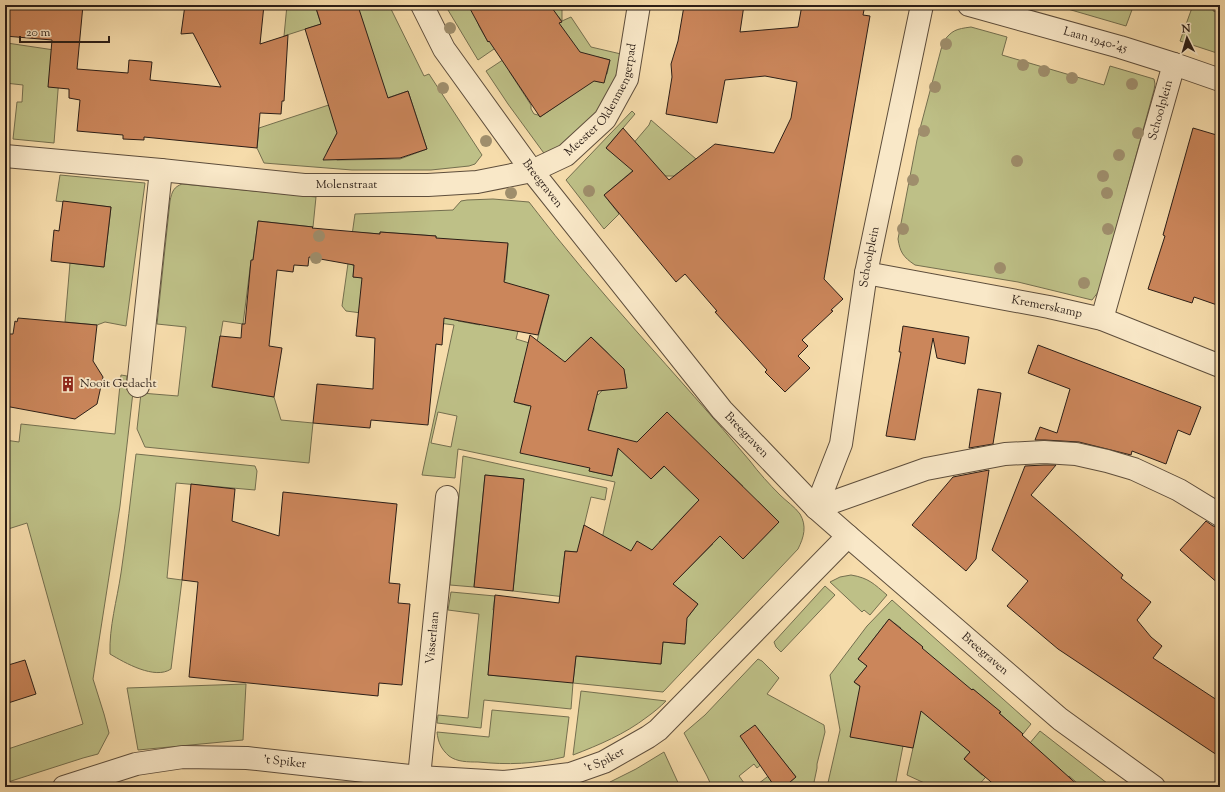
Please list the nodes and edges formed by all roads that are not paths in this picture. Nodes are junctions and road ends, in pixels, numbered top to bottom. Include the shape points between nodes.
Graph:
1 (422, 5) edge
2 (639, 5) edge
3 (922, 5) edge
4 (969, 5) edge
5 (1174, 64) junction
6 (1220, 80) edge
7 (5, 156) edge
8 (161, 170) junction
9 (532, 171) junction
10 (866, 273) junction
11 (1102, 319) junction
12 (1220, 366) edge
13 (138, 386) dead end
14 (446, 497) dead end
15 (816, 508) junction
16 (1220, 515) edge
17 (848, 536) junction
18 (419, 777) junction
19 (573, 781) edge
20 (1149, 785) edge
21 (64, 787) edge

1 - 9 street, Breegraven via 444,49
2 - 9 street, Meester Oldenmengerpad via 627,78 604,119 566,156
3 - 10 street, Schoolplein
4 - 5 street, Laan 1940-'45
5 - 6 street, Laan 1940-'45
5 - 11 street, Schoolplein
7 - 8 street, Molenstraat
8 - 9 street, Molenstraat via 304,185 428,185 477,182
8 - 13 street
9 - 15 street, Breegraven via 722,410
10 - 11 street, Kremerskamp
10 - 15 street, Schoolplein via 842,444
11 - 12 street, Kremerskamp
14 - 18 street, Visserlaan
15 - 16 street via 926,469 1005,454 1044,452 1076,454 1134,469 1179,490
15 - 17 street, Breegraven
17 - 19 street, 't Spiker via 658,730
17 - 20 street, Breegraven via 1060,719
18 - 19 street, 't Spiker via 504,782
18 - 21 street, 't Spiker via 247,758 183,757 136,764

